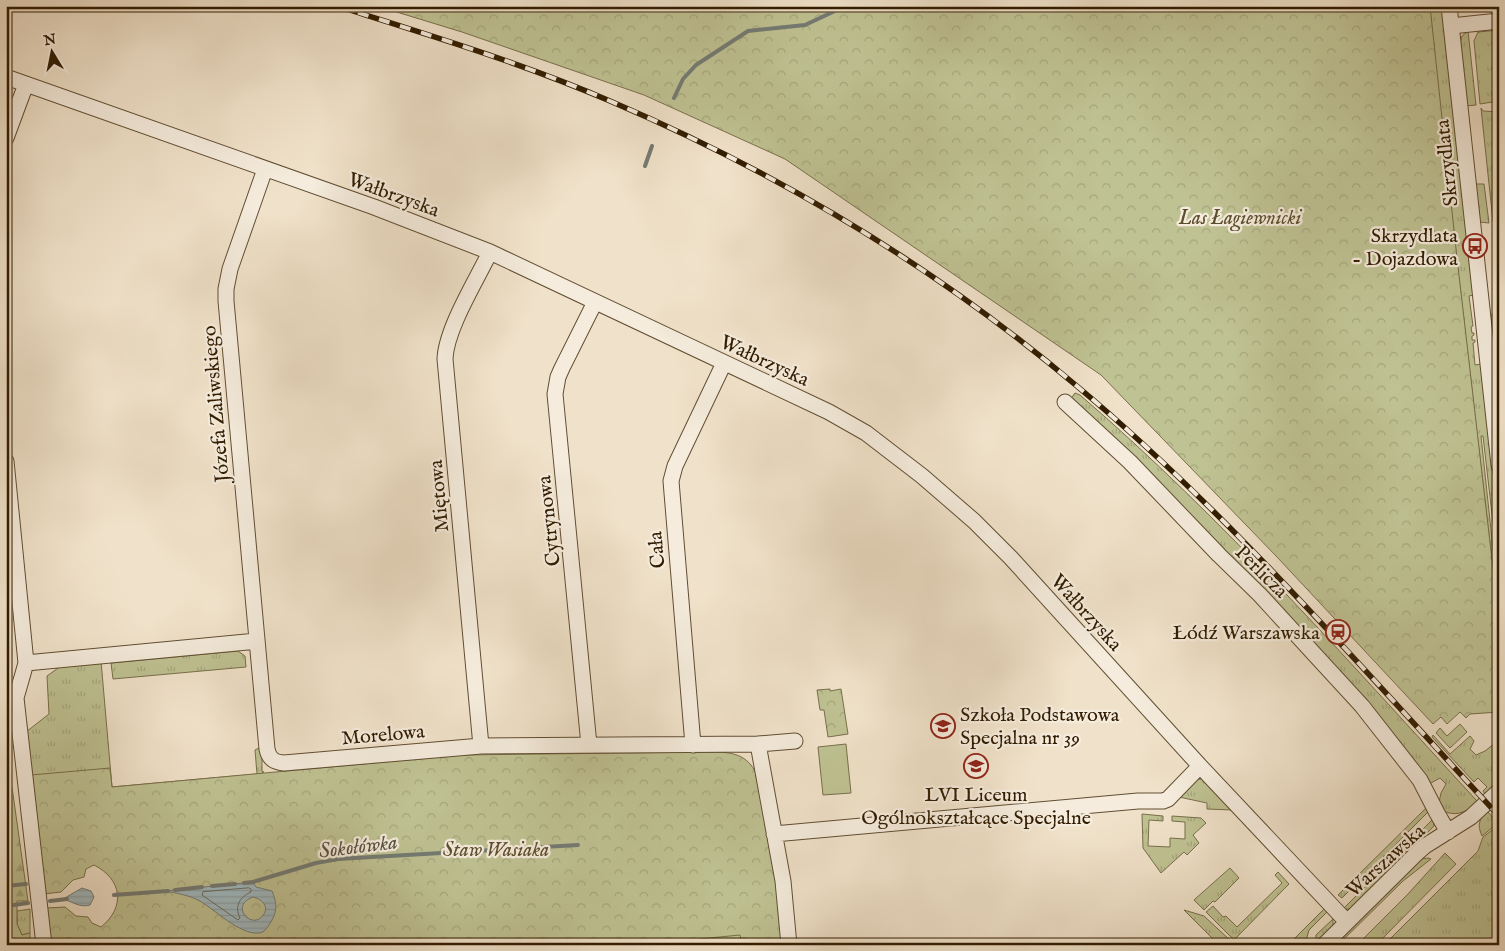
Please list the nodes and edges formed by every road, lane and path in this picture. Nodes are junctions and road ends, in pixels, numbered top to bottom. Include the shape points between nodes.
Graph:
1 (1449, 6) edge
2 (1499, 21) edge
3 (1451, 26) junction
4 (6, 77) edge
5 (26, 84) junction
6 (6, 138) edge
7 (264, 169) junction
8 (490, 252) junction
9 (595, 302) junction
10 (724, 363) junction
11 (1065, 402) dead end
12 (6, 461) edge
13 (1499, 465) edge
14 (10, 529) edge
15 (257, 641) junction
16 (26, 663) junction
17 (11, 699) edge
18 (794, 741) dead end
19 (758, 744) junction
20 (589, 745) junction
21 (693, 745) junction
22 (481, 746) junction
23 (1200, 766) junction
24 (1499, 791) edge
25 (1448, 832) junction
26 (774, 834) junction
27 (1347, 922) junction
28 (1327, 944) edge
29 (44, 945) edge
30 (789, 945) edge

1 - 3 street, Skrzydlata
2 - 3 street
3 - 13 street, Skrzydlata
4 - 5 street, Wałbrzyska
5 - 6 street
5 - 7 street, Wałbrzyska
7 - 8 street, Wałbrzyska
7 - 15 street, Józefa Zaliwskiego via 226,289
8 - 9 street, Wałbrzyska
8 - 22 street, Miętowa via 451,332 445,359
9 - 10 street, Wałbrzyska
9 - 20 street, Cytrynowa via 558,377 556,394
10 - 21 street, Cała via 671,481
10 - 23 street, Wałbrzyska via 866,433 922,476 1011,558
11 - 25 street, Perlicza via 1130,462 1362,706 1420,780
12 - 14 street
14 - 16 street
15 - 16 street
15 - 22 street, Morelowa via 267,749 273,761 284,763
16 - 17 street
17 - 29 street
18 - 19 street, Morelowa
19 - 21 street, Morelowa
19 - 26 street
20 - 21 street, Morelowa
20 - 22 street, Morelowa
23 - 26 street via 1163,801
23 - 27 street, Wałbrzyska
24 - 25 street, Warszawska via 1478,812
25 - 27 street, Warszawska via 1416,854
26 - 30 street via 783,881
27 - 28 street, Warszawska

